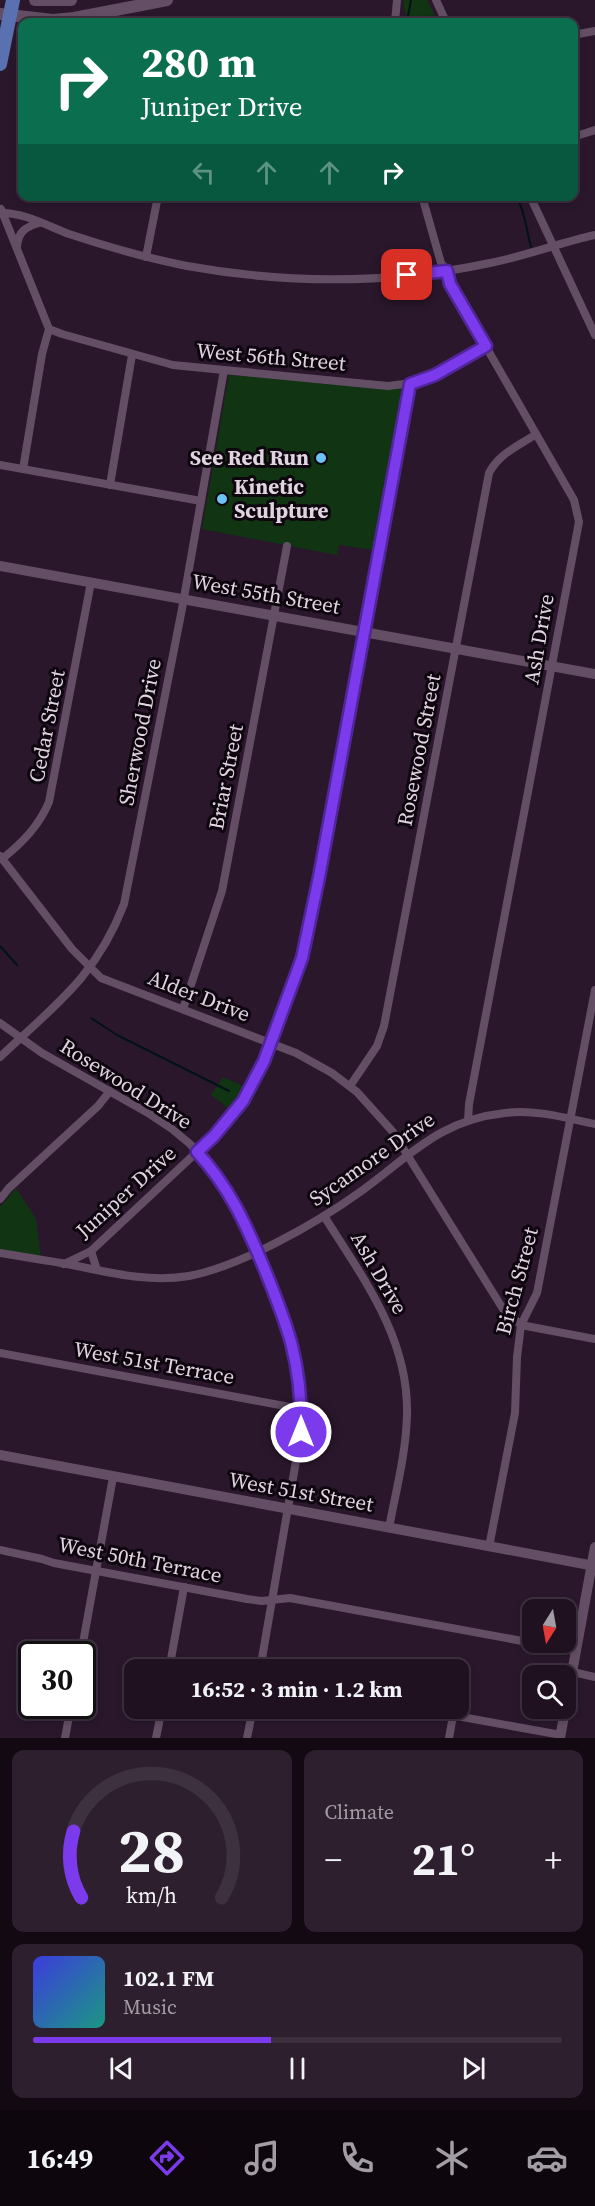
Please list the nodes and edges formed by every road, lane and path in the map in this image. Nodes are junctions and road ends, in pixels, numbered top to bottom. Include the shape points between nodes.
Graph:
1 (13, 0) edge
2 (35, 0) edge
3 (71, 0) edge
4 (167, 0) edge
5 (397, 0) edge
6 (436, 0) edge
7 (5, 15) edge
8 (34, 18) edge
9 (74, 18) edge
10 (395, 18) edge
11 (444, 18) edge
12 (595, 31) edge
13 (578, 34) edge
14 (0, 64) edge
15 (595, 130) edge
16 (578, 135) edge
17 (157, 201) edge
18 (423, 201) edge
19 (532, 201) edge
20 (1, 211) edge
21 (39, 223) junction
22 (595, 235) edge
23 (553, 247) junction
24 (17, 248) junction
25 (146, 256) junction
26 (447, 271) junction
27 (49, 329) junction
28 (595, 335) edge
29 (486, 346) junction
30 (132, 355) junction
31 (224, 370) junction
32 (410, 384) junction
33 (536, 434) junction
34 (0, 465) edge
35 (23, 469) junction
36 (110, 485) junction
37 (201, 501) junction
38 (287, 546) dead end
39 (0, 569) edge
40 (91, 582) junction
41 (183, 599) junction
42 (274, 615) junction
43 (365, 632) junction
44 (456, 649) junction
45 (552, 666) junction
46 (595, 674) edge
47 (1, 858) edge
48 (90, 968) junction
49 (595, 990) edge
50 (183, 1010) junction
51 (0, 1023) edge
52 (20, 1038) junction
53 (271, 1043) junction
54 (0, 1057) edge
55 (350, 1086) junction
56 (110, 1091) junction
57 (571, 1119) junction
58 (468, 1120) junction
59 (595, 1124) edge
60 (197, 1152) junction
61 (407, 1155) junction
62 (0, 1199) edge
63 (324, 1216) junction
64 (91, 1251) junction
65 (257, 1251) junction
66 (0, 1253) edge
67 (64, 1264) junction
68 (97, 1270) junction
69 (521, 1325) junction
70 (595, 1339) edge
71 (0, 1353) edge
72 (301, 1409) junction
73 (0, 1455) edge
74 (113, 1477) junction
75 (289, 1509) junction
76 (389, 1528) junction
77 (489, 1547) junction
78 (595, 1547) edge
79 (0, 1550) edge
80 (593, 1566) edge
81 (97, 1571) junction
82 (184, 1587) junction
83 (273, 1600) junction
84 (84, 1641) edge
85 (522, 1641) edge
86 (576, 1651) edge
87 (171, 1659) edge
88 (262, 1659) edge
89 (576, 1673) edge
90 (595, 1677) edge
91 (69, 1719) edge
92 (160, 1719) edge
93 (251, 1719) edge
94 (452, 1719) edge
95 (468, 1719) edge
96 (564, 1719) edge
97 (560, 1737) edge
98 (65, 1738) edge
99 (156, 1738) edge
100 (247, 1738) edge
101 (449, 1738) edge

1 - 7 main road
2 - 3 main road
4 - 9 main road
5 - 10 street
6 - 11 street
7 - 8 main road
7 - 14 main road
12 - 13 street
15 - 16 street
17 - 25 street
18 - 26 street, Ash Drive via 441,263
19 - 23 street
20 - 21 street
20 - 24 street
21 - 24 street via 23,230
21 - 25 street
22 - 23 street
23 - 26 street
23 - 28 street
24 - 27 street
25 - 26 street via 188,266 275,277 354,279
26 - 29 street, Ash Drive via 450,284
27 - 30 street, West 56th Street
27 - 35 street
29 - 32 street, West 56th Street via 435,375
29 - 33 street, Ash Drive
30 - 31 street, West 56th Street via 173,365
30 - 36 street
31 - 32 street, West 56th Street via 388,386
31 - 37 street, Sherwood Drive
32 - 43 street, Juniper Drive
33 - 44 street, Rosewood Street via 501,457 489,473
33 - 45 street, Ash Drive via 574,500 579,522
34 - 35 street
35 - 36 street
36 - 37 street
37 - 41 street, Sherwood Drive
38 - 42 street, Briar Street
39 - 40 street, West 55th Street
40 - 41 street, West 55th Street
40 - 47 street, Cedar Street via 49,802 31,832
41 - 42 street, West 55th Street
41 - 48 street, Sherwood Drive via 128,888 112,932
42 - 43 street, West 55th Street
42 - 50 street, Briar Street via 222,891
43 - 44 street, West 55th Street
43 - 53 street, Juniper Drive via 306,939
44 - 45 street, West 55th Street
44 - 55 street, Rosewood Street via 384,1026 377,1046
45 - 46 street, West 55th Street
45 - 58 street, Ash Drive
47 - 48 street, Alder Drive
48 - 50 street, Alder Drive via 101,978
48 - 52 street, Sherwood Drive
49 - 57 street, Birch Street
50 - 53 street, Alder Drive
51 - 52 street, Rosewood Drive
52 - 54 street, Sherwood Drive
52 - 56 street, Rosewood Drive
53 - 55 street, Alder Drive via 316,1063
53 - 60 street, Juniper Drive via 243,1101
55 - 61 street, Alder Drive via 385,1122
56 - 60 street, Rosewood Drive via 172,1129
56 - 62 street
57 - 58 street, Sycamore Drive via 525,1112
57 - 59 street, Sycamore Drive
57 - 69 street, Birch Street via 537,1293
58 - 61 street, Sycamore Drive via 439,1132
60 - 64 street, Juniper Drive
60 - 65 street, Rosewood Drive via 233,1198
61 - 63 street, Sycamore Drive
61 - 69 street, Alder Drive via 503,1309
63 - 65 street, Sycamore Drive
63 - 76 street, Ash Drive via 384,1312 401,1361 406,1435
64 - 67 street, Juniper Drive
64 - 68 street
65 - 68 street, Sycamore Drive via 222,1266 163,1279
65 - 72 street, Rosewood Drive via 288,1328
66 - 67 street, Sycamore Drive
67 - 68 street, Sycamore Drive
69 - 70 street
69 - 77 street, Birch Street via 515,1413
71 - 72 street, West 51st Terrace
72 - 75 street, Rosewood Drive
73 - 74 street, West 51st Street
74 - 75 street, West 51st Street
74 - 81 street
75 - 76 street, West 51st Street
75 - 83 street, Rosewood Drive
76 - 77 street, West 51st Street
77 - 80 street, West 51st Street
78 - 80 street
79 - 81 street, West 50th Terrace
80 - 86 street
81 - 82 street, West 50th Terrace
81 - 84 street
82 - 83 street, West 50th Terrace
82 - 87 street
83 - 85 street, West 50th Terrace via 290,1598
83 - 88 street, Rosewood Drive
89 - 90 street
91 - 98 street
92 - 99 street
93 - 100 street
94 - 101 street
95 - 97 street
96 - 97 street

